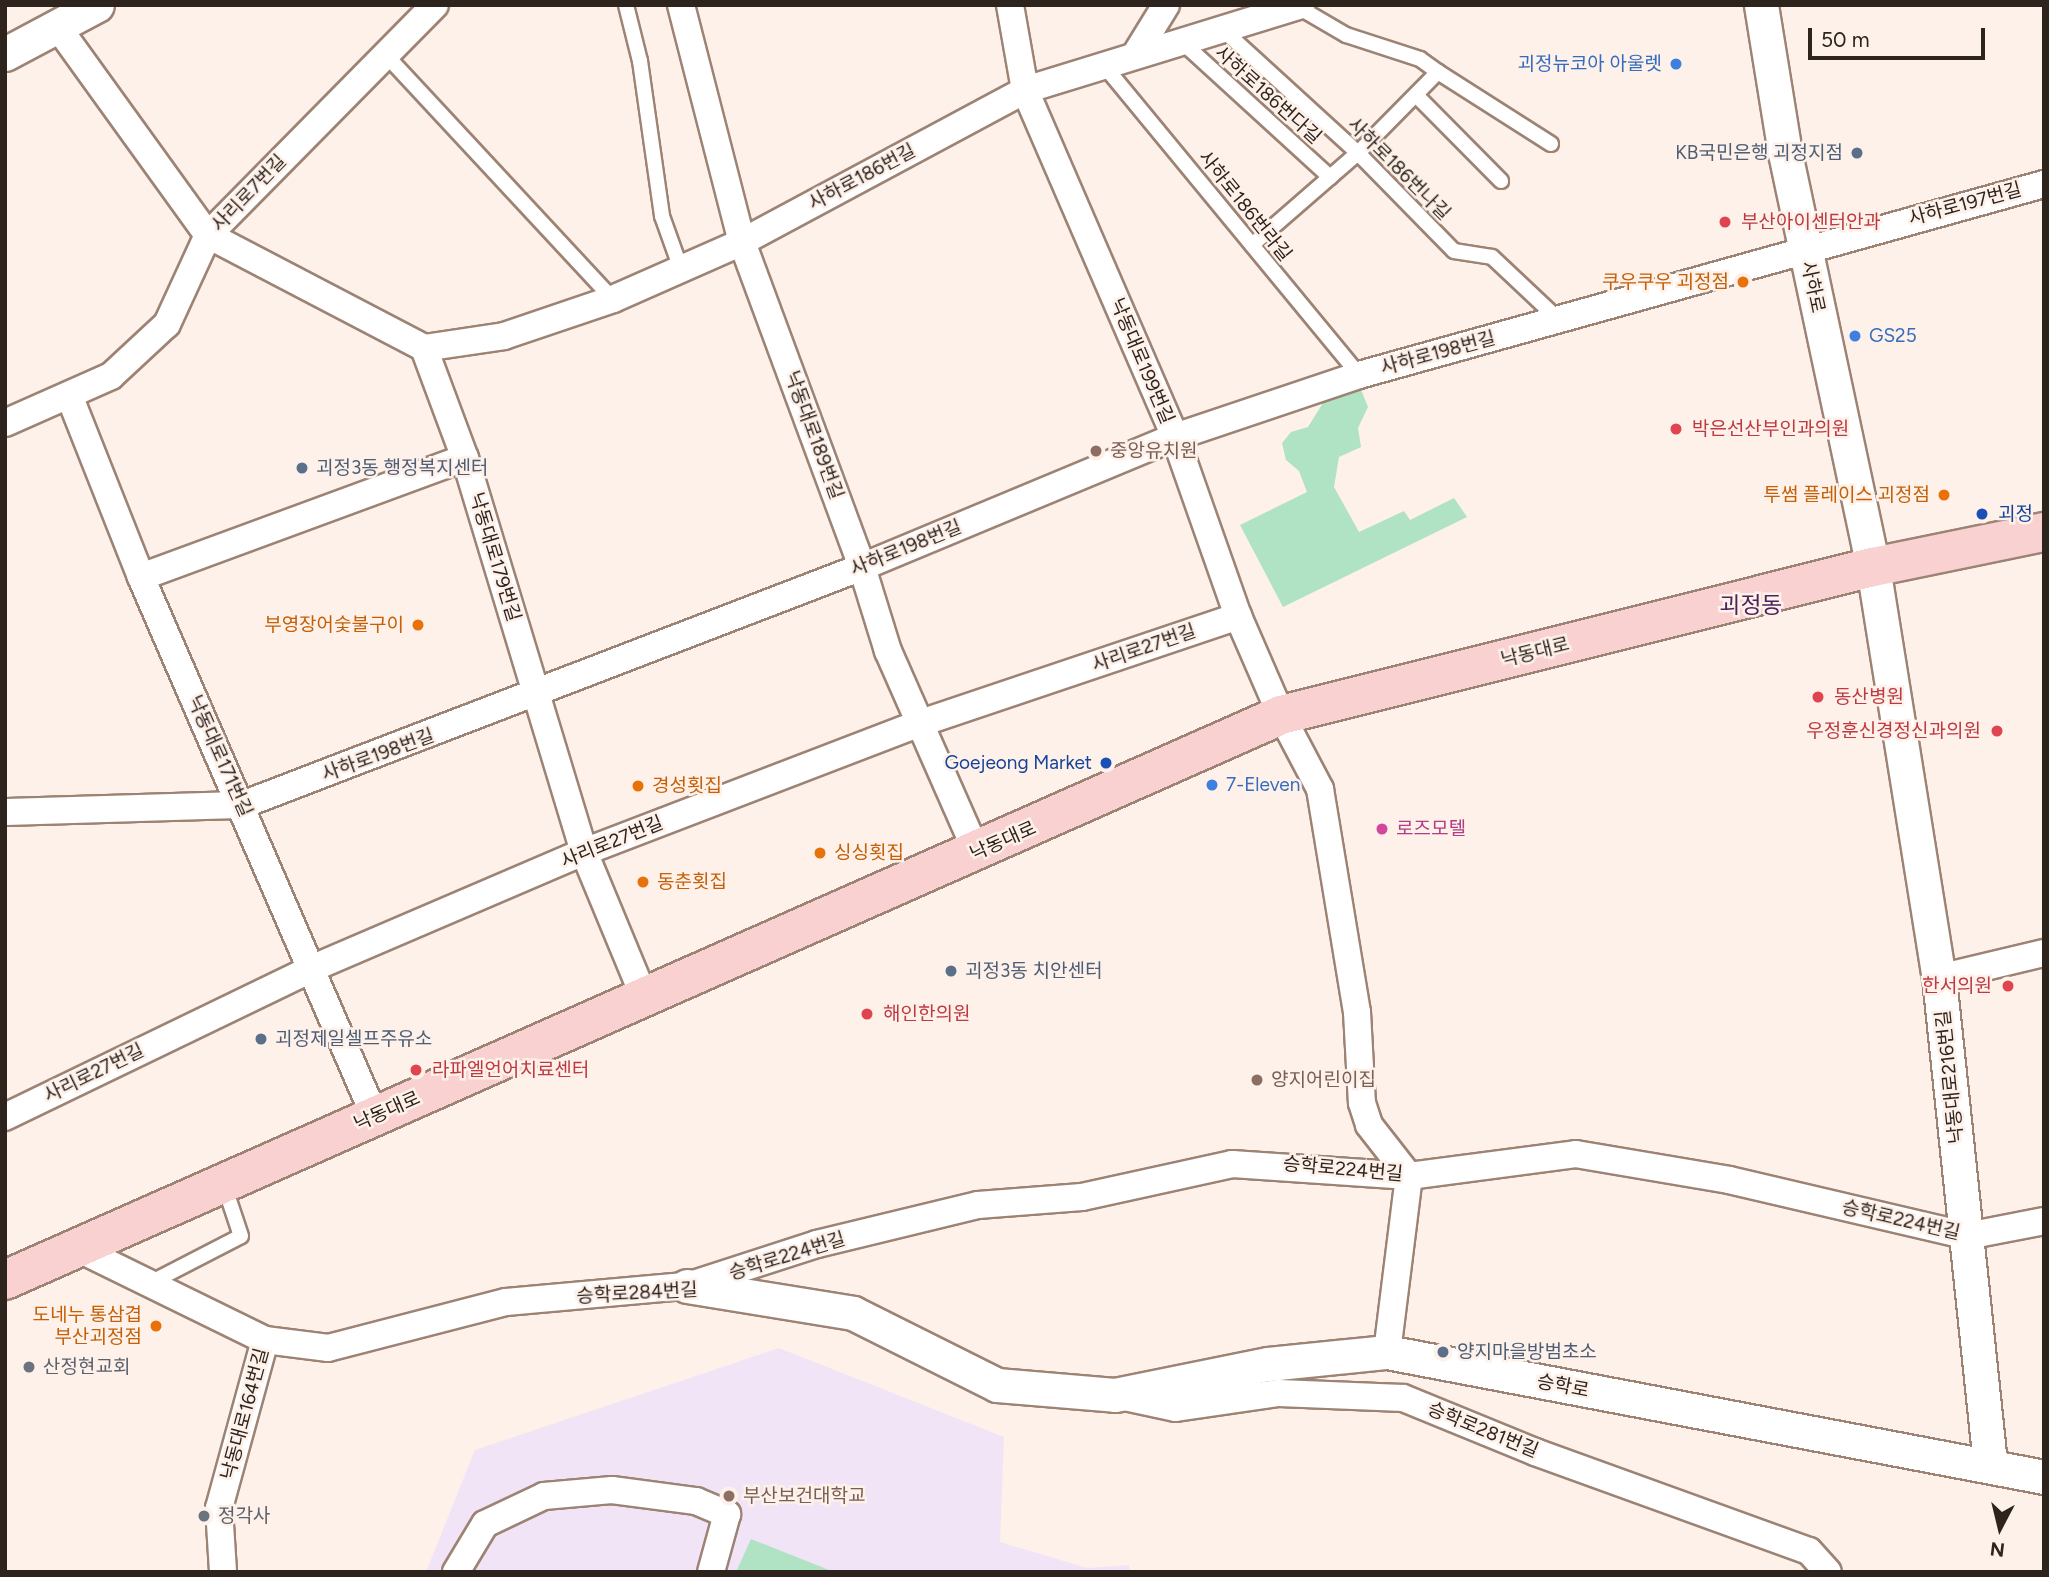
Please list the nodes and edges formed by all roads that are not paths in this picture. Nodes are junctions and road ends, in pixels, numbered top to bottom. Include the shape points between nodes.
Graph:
1 (97, 5) edge
2 (435, 5) edge
3 (626, 5) edge
4 (681, 5) edge
5 (1010, 5) edge
6 (1166, 5) edge
7 (1761, 5) edge
8 (1299, 6) edge
9 (57, 26) junction
10 (1221, 28) junction
11 (1180, 40) junction
12 (1137, 52) junction
13 (5, 54) edge
14 (385, 54) junction
15 (1102, 63) junction
16 (1438, 72) junction
17 (1025, 90) junction
18 (1416, 95) junction
19 (1551, 144) dead end
20 (1358, 153) junction
21 (1330, 177) junction
22 (1501, 181) dead end
23 (2044, 184) edge
24 (208, 235) junction
25 (743, 242) junction
26 (1252, 245) junction
27 (1804, 247) junction
28 (682, 272) junction
29 (613, 299) junction
30 (1558, 320) junction
31 (424, 348) junction
32 (1359, 375) junction
33 (69, 395) junction
34 (5, 423) edge
35 (1175, 437) junction
36 (465, 458) junction
37 (2044, 532) edge
38 (862, 567) junction
39 (1874, 567) junction
40 (141, 577) junction
41 (1238, 616) junction
42 (536, 695) junction
43 (1281, 715) junction
44 (918, 724) junction
45 (242, 805) junction
46 (5, 812) edge
47 (584, 852) junction
48 (977, 853) junction
49 (2044, 953) edge
50 (313, 968) junction
51 (1939, 978) junction
52 (644, 997) junction
53 (5, 1116) edge
54 (375, 1117) junction
55 (1409, 1176) junction
56 (224, 1184) junction
57 (2044, 1221) edge
58 (1968, 1236) junction
59 (75, 1247) junction
60 (5, 1280) edge
61 (150, 1283) junction
62 (687, 1286) junction
63 (265, 1340) junction
64 (1387, 1352) junction
65 (997, 1385) joint
66 (1115, 1395) junction
67 (1990, 1464) junction
68 (2044, 1477) edge
69 (223, 1572) edge
70 (456, 1572) edge
71 (711, 1572) edge
72 (1828, 1572) edge

1 - 9 street
2 - 14 street, 사리로7번길
3 - 28 lane via 640,61 662,216
4 - 25 street, 낙동대로189번길
5 - 17 street, 낙동대로199번길
6 - 12 street
7 - 27 street, 사하로
8 - 10 street, 사하로186번길
8 - 16 lane via 1346,35 1420,59
9 - 13 street
9 - 24 street
10 - 11 street, 사하로186번길
10 - 20 lane, 사하로186번나길
11 - 12 street, 사하로186번길
11 - 21 lane, 사하로186번다길
12 - 15 street, 사하로186번길
14 - 24 street, 사리로7번길
14 - 29 lane
15 - 17 street, 사하로186번길
15 - 26 lane, 사하로186번라길
16 - 18 lane
16 - 19 lane
17 - 25 street, 사하로186번길
17 - 35 street, 낙동대로199번길
18 - 20 lane
18 - 22 lane
20 - 21 lane
20 - 30 lane, 사하로186번나길 via 1454,251 1492,257
21 - 26 lane
23 - 27 street, 사하로197번길
24 - 31 street
24 - 33 street, 사리로7번길 via 167,324 111,376
25 - 28 street, 사하로186번길
25 - 38 street, 낙동대로189번길
26 - 32 lane, 사하로186번라길
27 - 30 street, 사하로198번길
27 - 39 street, 사하로
28 - 29 street, 사하로186번길
29 - 31 street, 사하로186번길 via 504,337
30 - 32 street, 사하로198번길
31 - 36 street, 낙동대로179번길
32 - 35 street, 사하로198번길
33 - 34 street, 사리로7번길
33 - 40 street, 낙동대로171번길
35 - 38 street, 사하로198번길
35 - 41 street, 낙동대로199번길
36 - 40 street
36 - 42 street, 낙동대로179번길
37 - 39 main road, 낙동대로
38 - 42 street, 사하로198번길
38 - 44 street, 낙동대로189번길
39 - 43 main road, 낙동대로
39 - 51 street, 낙동대로216번길
40 - 45 street, 낙동대로171번길
41 - 43 street, 낙동대로199번길
41 - 44 street, 사리로27번길
42 - 45 street, 사하로198번길
42 - 47 street, 낙동대로179번길
43 - 48 main road, 낙동대로
43 - 55 street, 낙동대로199번길 via 1320,789 1330,832 1357,1012 1362,1103 1369,1125
44 - 47 street, 사리로27번길
44 - 48 street, 낙동대로189번길
45 - 46 street, 사하로198번길
45 - 50 street, 낙동대로171번길
47 - 50 street, 사리로27번길
47 - 52 street, 낙동대로179번길
48 - 52 main road, 낙동대로
49 - 51 street
50 - 53 street, 사리로27번길
50 - 54 street, 낙동대로171번길
51 - 58 street, 낙동대로216번길
52 - 54 main road, 낙동대로
54 - 56 main road, 낙동대로
55 - 58 street, 승학로224번길 via 1576,1154 1729,1180
55 - 62 street, 승학로224번길 via 1232,1164 1082,1197 978,1205 817,1244
55 - 64 street
56 - 59 main road, 낙동대로
56 - 61 lane via 241,1236
57 - 58 street, 승학로224번길
58 - 67 street, 낙동대로216번길
59 - 60 main road, 낙동대로
59 - 61 street, 낙동대로164번길
61 - 63 street, 낙동대로164번길
62 - 63 street, 승학로284번길 via 506,1301 328,1348
62 - 65 street, 승학로284번길 via 853,1313
63 - 69 street, 낙동대로164번길 via 219,1508
64 - 66 street, 승학로 via 1268,1364
64 - 67 street, 승학로
65 - 66 street, 승학로
66 - 72 street, 승학로281번길 via 1176,1408 1279,1393 1402,1398 1535,1452 1809,1551
67 - 68 street, 승학로
70 - 71 street via 485,1524 544,1496 611,1490 695,1501 727,1514

